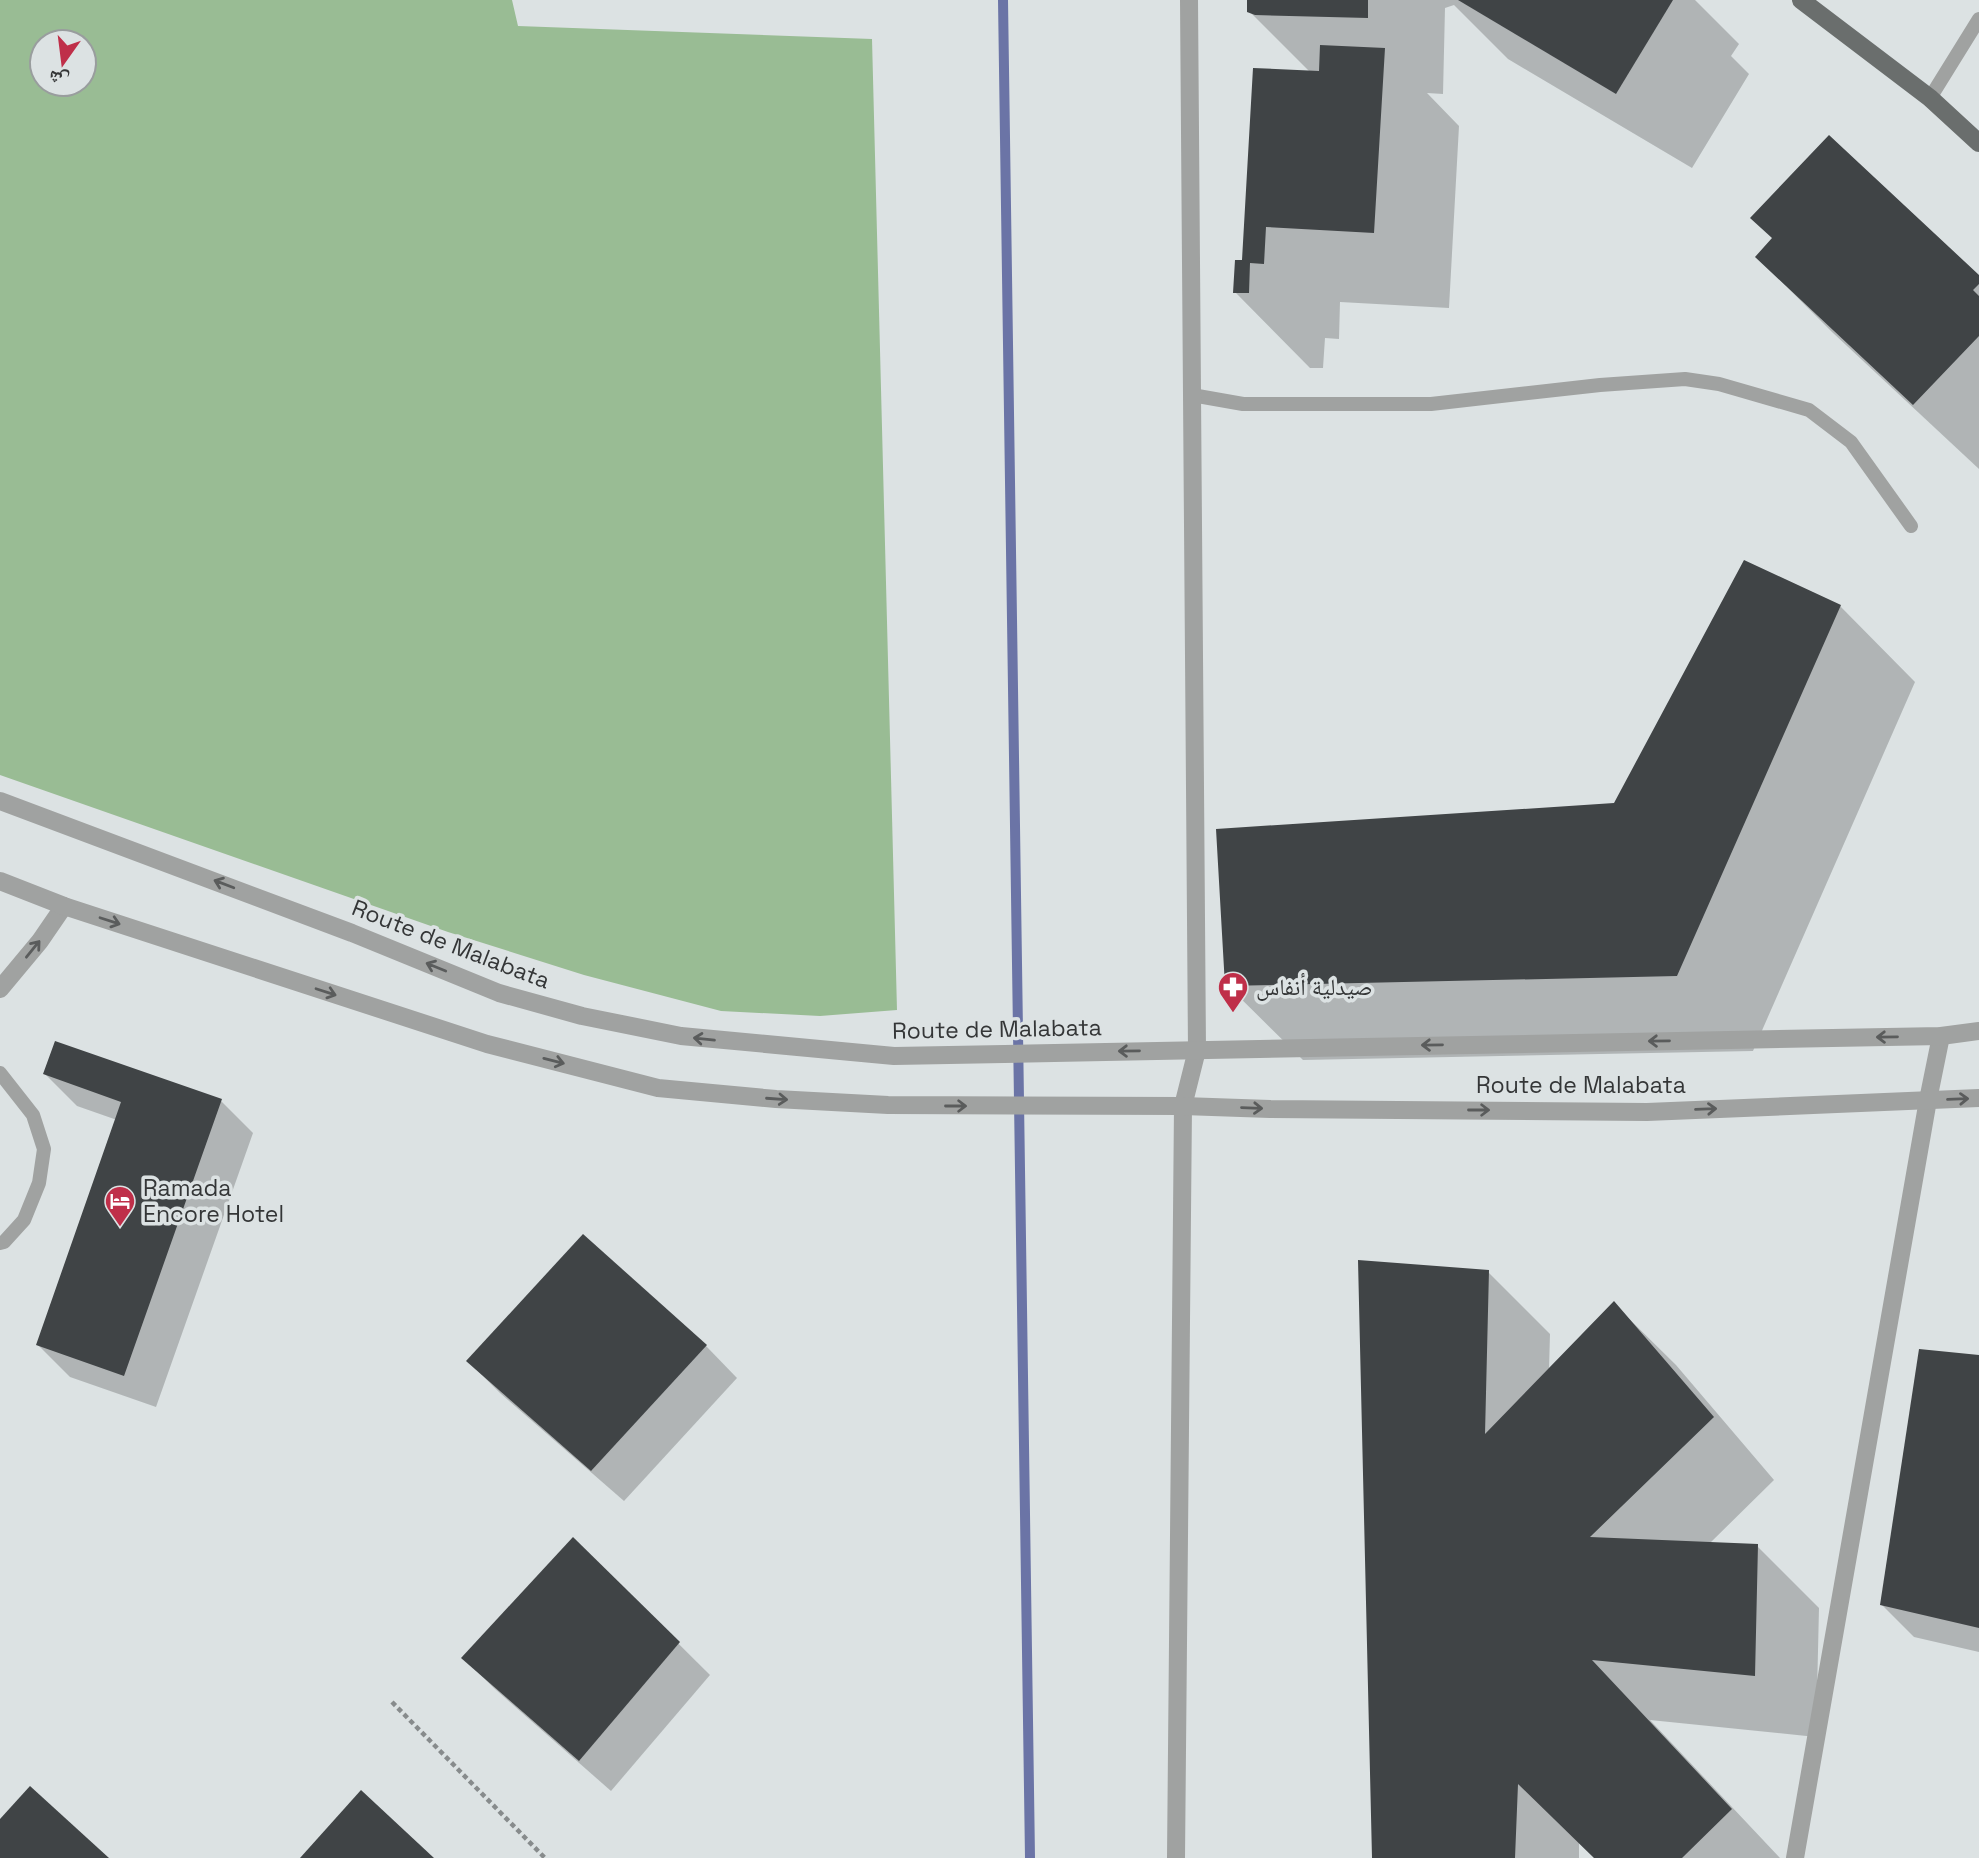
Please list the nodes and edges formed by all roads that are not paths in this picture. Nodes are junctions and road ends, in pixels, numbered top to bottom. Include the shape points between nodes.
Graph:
1 (1189, 0) edge
2 (1801, 0) edge
3 (1979, 19) edge
4 (1930, 98) junction
5 (1979, 143) edge
6 (1192, 395) junction
7 (1911, 526) dead end
8 (0, 801) edge
9 (0, 881) edge
10 (64, 906) junction
11 (0, 989) edge
12 (1979, 1031) edge
13 (1941, 1036) junction
14 (1198, 1050) junction
15 (0, 1073) edge
16 (1979, 1098) edge
17 (1928, 1100) junction
18 (1183, 1106) junction
19 (0, 1243) edge
20 (1176, 1858) edge
21 (1795, 1858) edge

1 - 6 street
2 - 4 main road
3 - 4 lane
4 - 5 main road
6 - 7 lane via 1243,404 1431,404 1612,384 1685,379 1719,384 1809,410 1851,442
6 - 14 street
14 -> 8 street, Route de Malabata via 894,1056 681,1036 582,1016 499,993 340,928
9 - 10 street, Route de Malabata
11 -> 10 street
10 -> 18 street, Route de Malabata via 487,1044 658,1088 888,1105
12 - 13 street, Route de Malabata
13 -> 14 street, Route de Malabata
13 - 17 street
14 - 18 street
15 - 19 lane via 33,1115 44,1149 39,1183 24,1220
17 -> 16 street, Route de Malabata
18 -> 17 street, Route de Malabata via 1647,1112
17 - 21 street
18 - 20 street

